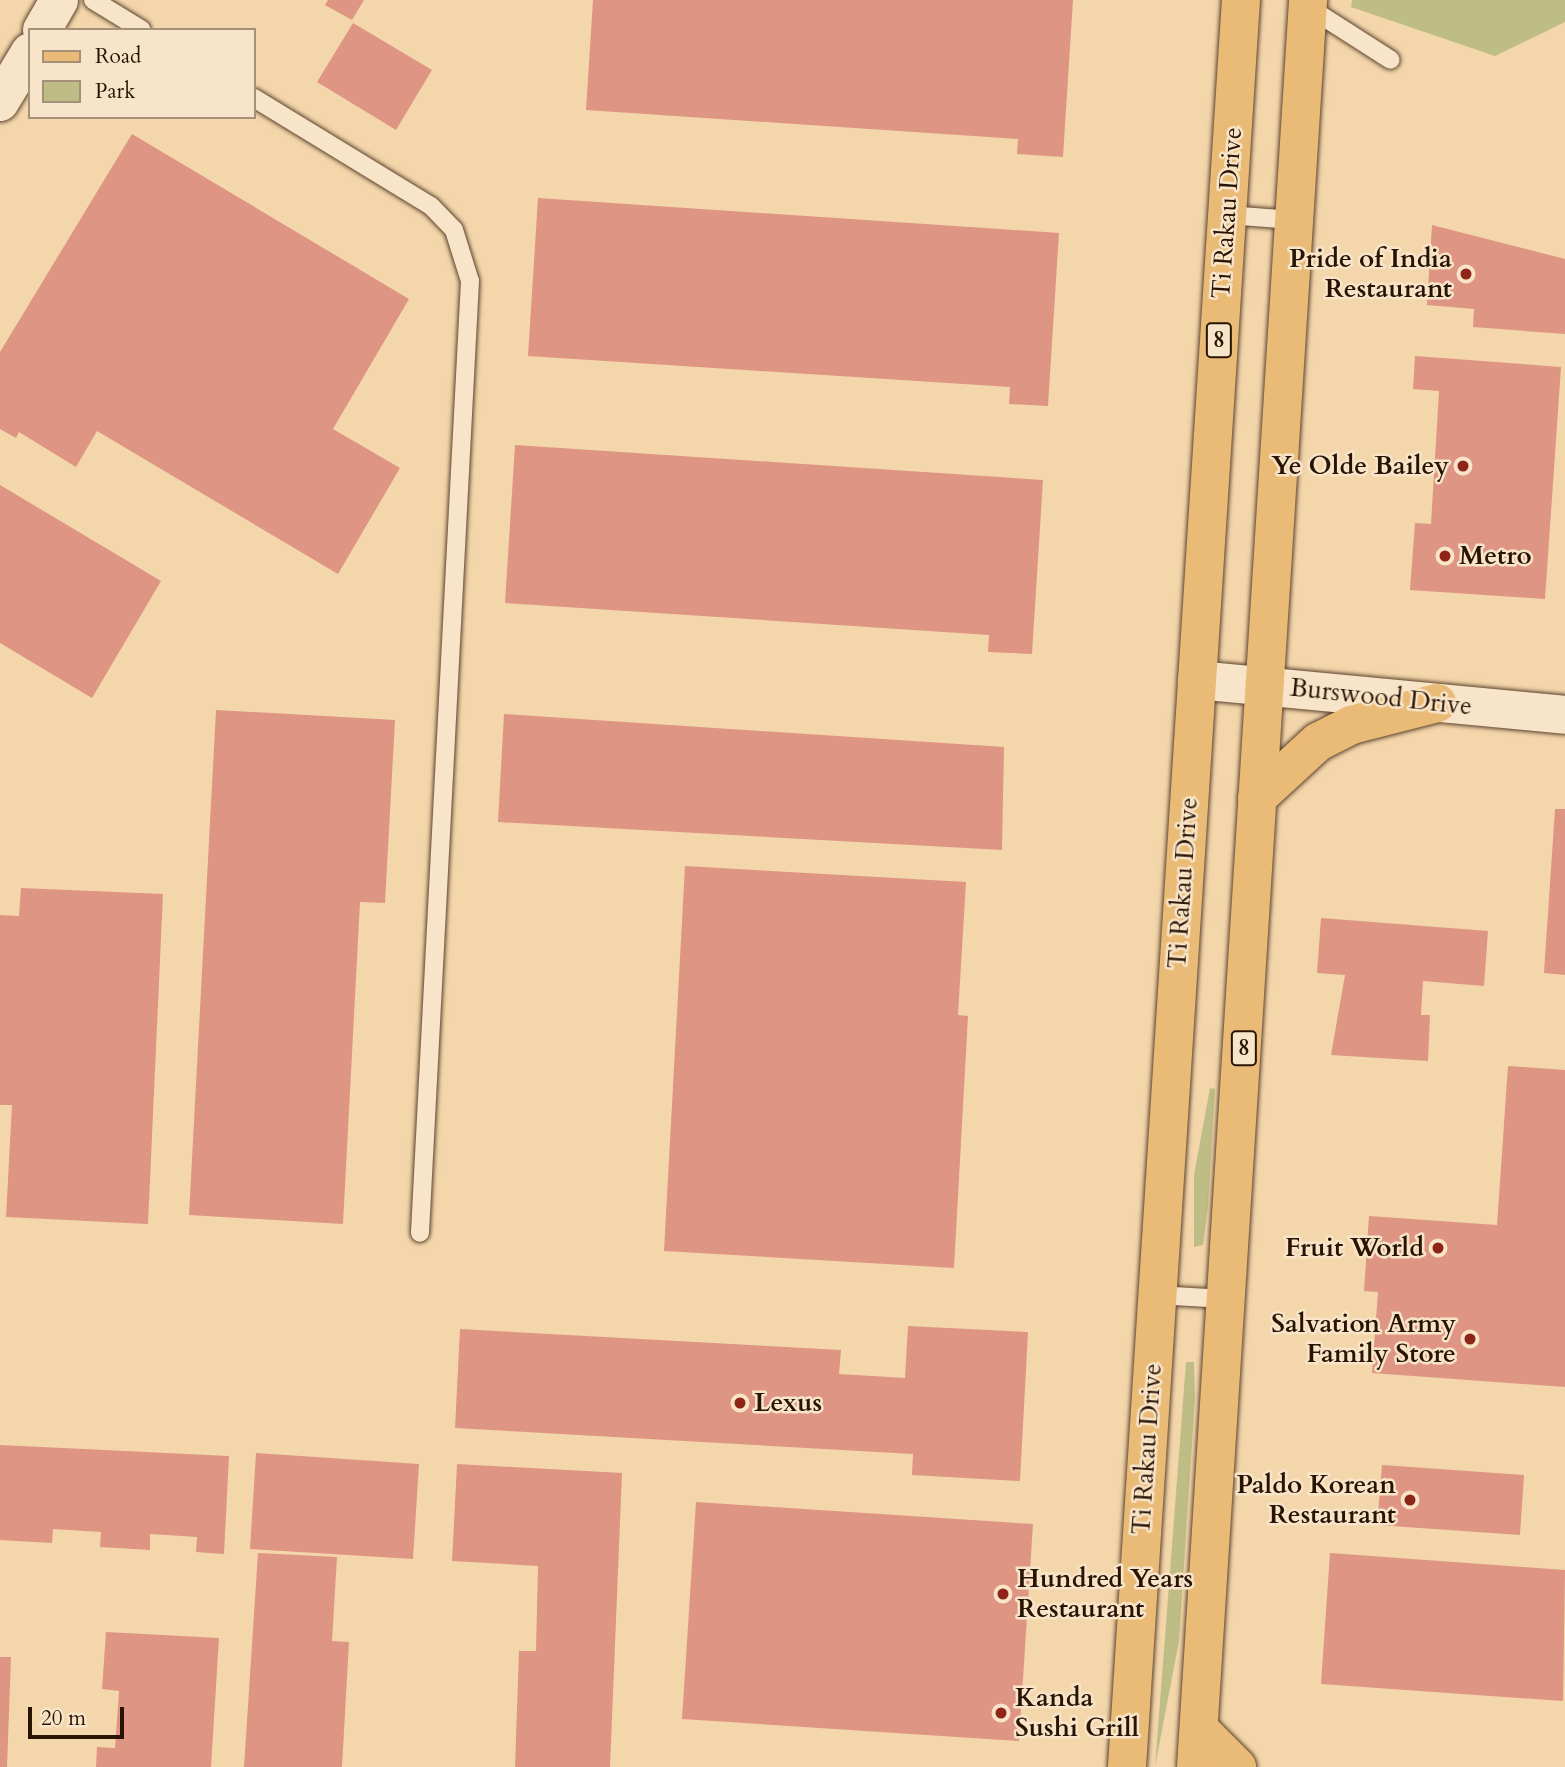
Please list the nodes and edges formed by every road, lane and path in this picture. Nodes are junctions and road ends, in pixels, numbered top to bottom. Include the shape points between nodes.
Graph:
1 (59, 0) edge
2 (93, 0) edge
3 (1241, 0) edge
4 (1308, 4) edge
5 (43, 28) edge
6 (139, 28) edge
7 (28, 55) edge
8 (1391, 60) dead end
9 (256, 99) edge
10 (0, 102) edge
11 (1227, 215) junction
12 (1294, 220) junction
13 (1196, 680) junction
14 (1264, 684) junction
15 (1437, 703) junction
16 (1565, 715) edge
17 (1257, 798) junction
18 (420, 1233) dead end
19 (1156, 1295) junction
20 (1226, 1299) junction
21 (1199, 1729) junction
22 (1128, 1767) edge
23 (1196, 1767) edge
24 (1237, 1767) edge

1 - 5 street
2 - 6 lane
3 - 11 main road, Ti Rakau Drive / 8
4 - 8 lane
4 - 12 main road, 8
7 - 10 street
9 - 18 lane via 432,206 454,230 470,281
11 - 12 lane
11 - 13 main road, Ti Rakau Drive / 8
12 - 14 main road, 8
13 - 14 street, Burswood Drive
13 - 19 main road, Ti Rakau Drive / 8
14 - 15 street, Burswood Drive
14 - 17 main road, 8
15 - 16 street, Burswood Drive
15 - 17 main road via 1351,725 1318,742
17 - 20 main road, 8
19 - 20 lane
19 - 22 main road, Ti Rakau Drive / 8
20 - 21 main road, 8
21 - 23 main road, 8
21 - 24 main road

